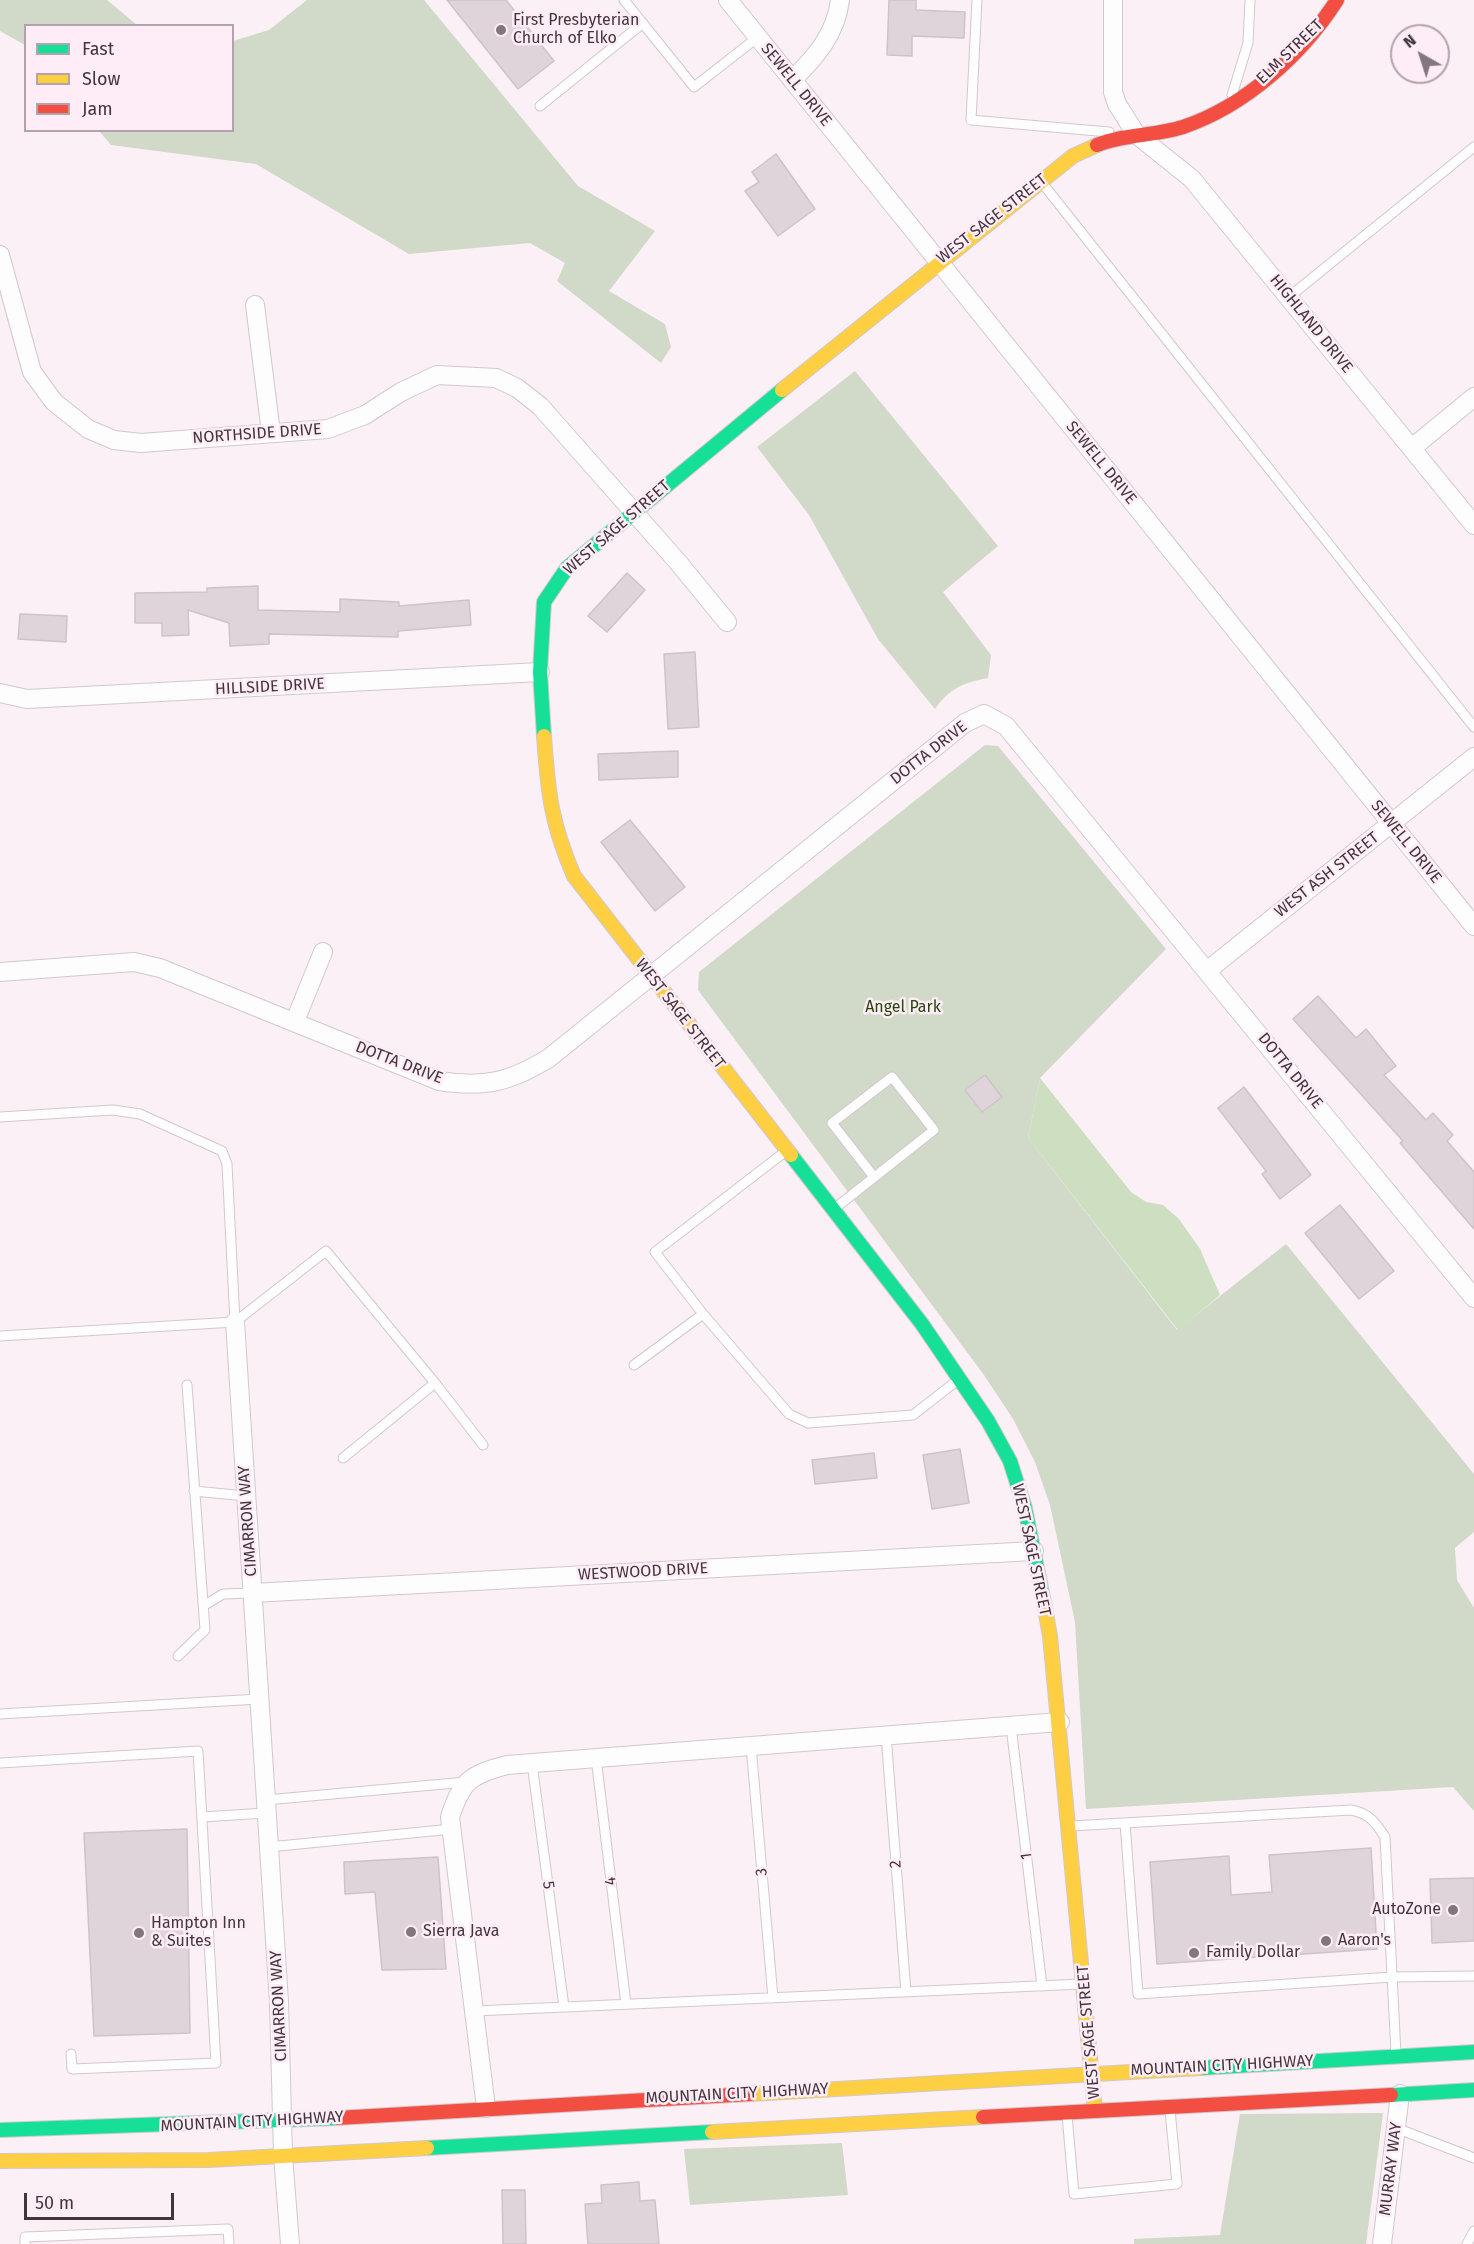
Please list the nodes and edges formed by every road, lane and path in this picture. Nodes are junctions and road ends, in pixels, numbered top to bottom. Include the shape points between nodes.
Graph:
1 (624, 0) edge
2 (728, 0) edge
3 (840, 0) edge
4 (977, 0) edge
5 (1113, 0) edge
6 (1251, 0) edge
7 (1337, 0) edge
8 (643, 23) junction
9 (758, 37) junction
10 (792, 80) junction
11 (540, 106) dead end
12 (1228, 106) junction
13 (1136, 134) junction
14 (1474, 147) edge
15 (1041, 181) junction
16 (0, 255) edge
17 (938, 262) junction
18 (1289, 297) junction
19 (255, 305) dead end
20 (1474, 397) edge
21 (271, 433) junction
22 (1412, 448) junction
23 (632, 513) junction
24 (1474, 525) edge
25 (727, 622) dead end
26 (540, 672) junction
27 (0, 693) edge
28 (1474, 727) edge
29 (1474, 757) edge
30 (1391, 825) junction
31 (1474, 926) edge
32 (323, 952) dead end
33 (1208, 970) junction
34 (0, 972) edge
35 (651, 977) junction
36 (295, 1022) junction
37 (0, 1118) edge
38 (786, 1151) junction
39 (874, 1177) junction
40 (832, 1210) junction
41 (1474, 1298) edge
42 (703, 1314) junction
43 (235, 1322) junction
44 (0, 1336) edge
45 (634, 1365) dead end
46 (960, 1378) junction
47 (435, 1383) junction
48 (187, 1385) dead end
49 (483, 1445) dead end
50 (343, 1458) dead end
51 (194, 1491) junction
52 (246, 1496) junction
53 (1034, 1551) junction
54 (252, 1593) junction
55 (203, 1606) junction
56 (178, 1656) dead end
57 (259, 1699) junction
58 (0, 1714) edge
59 (1060, 1722) junction
60 (1011, 1725) junction
61 (886, 1735) junction
62 (751, 1746) junction
63 (596, 1758) junction
64 (0, 1763) edge
65 (532, 1763) junction
66 (466, 1782) junction
67 (266, 1806) junction
68 (202, 1817) junction
69 (1125, 1823) junction
70 (1070, 1826) junction
71 (452, 1829) junction
72 (269, 1847) junction
73 (1474, 1976) edge
74 (1392, 1977) junction
75 (1085, 1984) junction
76 (1042, 1986) junction
77 (906, 1992) junction
78 (773, 1998) junction
79 (626, 2004) junction
80 (564, 2007) junction
81 (475, 2011) junction
82 (1474, 2052) edge
83 (71, 2054) dead end
84 (1396, 2056) junction
85 (1093, 2074) junction
86 (1474, 2090) edge
87 (1400, 2094) junction
88 (1170, 2107) junction
89 (486, 2109) junction
90 (1095, 2111) junction
91 (1067, 2113) junction
92 (285, 2121) junction
93 (1396, 2128) junction
94 (0, 2130) edge
95 (283, 2156) junction
96 (1474, 2158) edge
97 (0, 2161) edge
98 (1474, 2231) edge
99 (26, 2244) edge
100 (229, 2244) edge
101 (290, 2244) edge
102 (1382, 2244) edge
103 (1467, 2244) edge

1 - 8 lane
2 - 9 street, SEWELL DRIVE
3 - 10 street via 832,29 818,55
4 - 13 lane via 971,120
5 - 13 street, HIGHLAND DRIVE via 1113,92
6 - 12 lane via 1248,43
7 - 12 main road, ELM STREET via 1322,25 1273,73
8 - 9 lane via 694,87
8 - 11 lane
9 - 10 street, SEWELL DRIVE
10 - 17 street, SEWELL DRIVE
12 - 13 main road, ELM STREET via 1182,127
13 - 15 main road, WEST SAGE STREET via 1073,156
13 - 18 street, HIGHLAND DRIVE via 1192,178
14 - 18 lane
15 - 17 main road, WEST SAGE STREET
15 - 28 lane
16 - 21 street, NORTHSIDE DRIVE via 32,372 54,402 88,429 114,440 141,443
17 - 23 main road, WEST SAGE STREET
17 - 30 street, SEWELL DRIVE
18 - 22 street, HIGHLAND DRIVE
19 - 21 street
20 - 22 street
21 - 23 street, NORTHSIDE DRIVE via 328,429 365,415 436,375 496,378 540,406
22 - 24 street, HIGHLAND DRIVE
23 - 25 street, NORTHSIDE DRIVE
23 - 26 main road, WEST SAGE STREET via 567,568 544,602
26 - 27 street, HILLSIDE DRIVE via 27,699
26 - 35 main road, WEST SAGE STREET via 549,801 558,839 574,876
29 - 30 street, WEST ASH STREET
30 - 31 street, SEWELL DRIVE
30 - 33 street, WEST ASH STREET
32 - 36 street
33 - 35 street, DOTTA DRIVE via 1006,726 984,714 965,723
33 - 41 street, DOTTA DRIVE
34 - 36 street, DOTTA DRIVE via 134,962 160,968
35 - 36 street, DOTTA DRIVE via 526,1072 500,1082 470,1086 439,1081
35 - 38 main road, WEST SAGE STREET
37 - 43 lane, CIMARRON WAY via 113,1110 140,1114 222,1151 227,1164
38 - 40 main road, WEST SAGE STREET
38 - 42 lane via 655,1252
39 - 39 lane via 934,1130 892,1077 832,1123
39 - 40 lane
40 - 46 main road, WEST SAGE STREET
42 - 45 lane
42 - 46 lane via 789,1414 808,1423 913,1415
43 - 44 lane
43 - 47 lane via 326,1251
43 - 52 street, CIMARRON WAY
46 - 53 main road, WEST SAGE STREET via 1010,1461
47 - 49 lane
47 - 50 lane
48 - 51 lane
51 - 52 lane
51 - 55 lane
52 - 54 street, CIMARRON WAY
53 - 54 street, WESTWOOD DRIVE
53 - 59 main road, WEST SAGE STREET via 1050,1636
54 - 55 lane via 222,1594
54 - 57 street, CIMARRON WAY
55 - 56 lane via 205,1630
57 - 58 lane
57 - 67 street, CIMARRON WAY
59 - 60 street
59 - 70 main road, WEST SAGE STREET
60 - 61 street
60 - 76 lane, 1
61 - 62 street
61 - 77 lane, 2
62 - 63 street
62 - 78 lane, 3
63 - 65 street
63 - 79 lane, 4
64 - 68 lane via 198,1750
65 - 66 street via 477,1773
65 - 80 lane, 5
66 - 67 lane
66 - 71 street via 450,1817
67 - 68 lane
67 - 72 street, CIMARRON WAY
68 - 83 lane via 216,2063 72,2069
69 - 70 lane
69 - 74 lane via 1363,1812 1376,1821 1385,1837
69 - 74 lane via 1138,1994
70 - 75 main road, WEST SAGE STREET
71 - 72 lane
71 - 81 street
72 - 92 street, CIMARRON WAY
73 - 74 lane
74 - 84 lane
75 - 76 lane
75 - 85 main road, WEST SAGE STREET
76 - 77 lane
77 - 78 lane
78 - 79 lane
79 - 80 lane
80 - 81 lane
81 - 89 street
82 - 84 main road, MOUNTAIN CITY HIGHWAY
84 - 85 main road, MOUNTAIN CITY HIGHWAY
85 - 89 main road, MOUNTAIN CITY HIGHWAY
85 - 90 main road, WEST SAGE STREET
86 - 87 main road, MOUNTAIN CITY HIGHWAY
87 - 88 main road, MOUNTAIN CITY HIGHWAY
87 - 93 street, MURRAY WAY
88 - 90 main road, MOUNTAIN CITY HIGHWAY
88 - 91 lane via 1177,2184 1074,2194
89 - 92 main road, MOUNTAIN CITY HIGHWAY
90 - 91 main road, MOUNTAIN CITY HIGHWAY
91 - 95 main road, MOUNTAIN CITY HIGHWAY
92 - 94 main road, MOUNTAIN CITY HIGHWAY
92 - 95 street, CIMARRON WAY
93 - 96 lane
93 - 102 street, MURRAY WAY
95 - 97 main road, MOUNTAIN CITY HIGHWAY
95 - 101 street, CIMARRON WAY
98 - 103 lane
99 - 100 lane via 26,2237 228,2229

